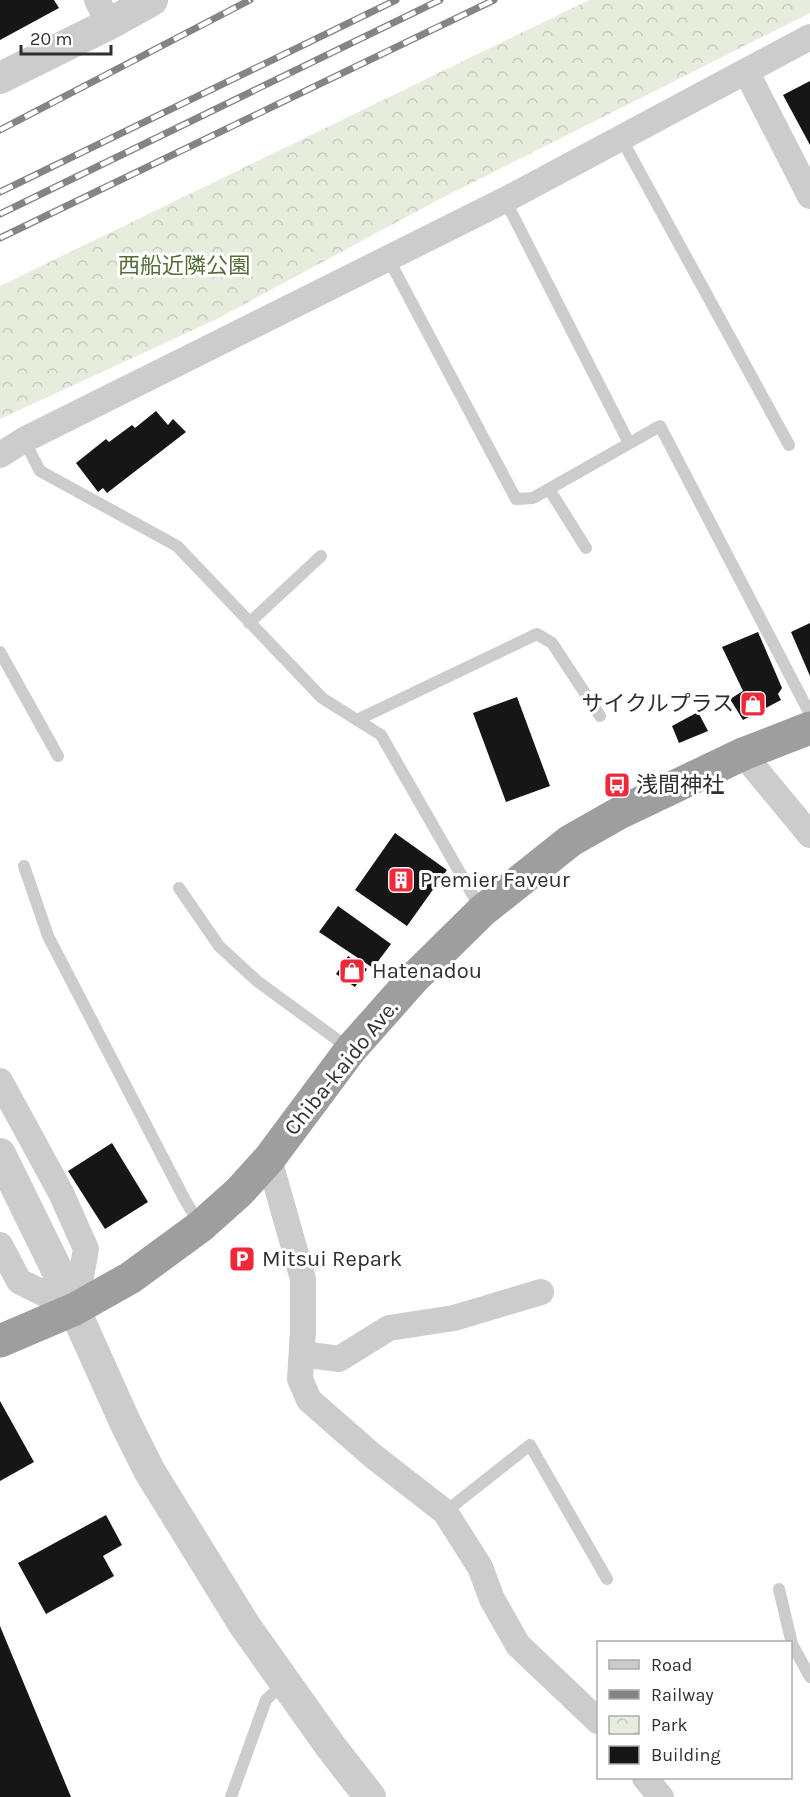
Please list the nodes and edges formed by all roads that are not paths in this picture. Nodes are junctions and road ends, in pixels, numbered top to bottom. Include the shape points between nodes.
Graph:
1 (152, 0) edge
2 (103, 12) edge
3 (810, 37) edge
4 (746, 71) junction
5 (0, 78) edge
6 (621, 138) junction
7 (810, 196) edge
8 (505, 200) junction
9 (387, 258) junction
10 (24, 440) junction
11 (629, 443) junction
12 (789, 446) dead end
13 (0, 455) edge
14 (549, 489) junction
15 (586, 548) dead end
16 (321, 556) dead end
17 (249, 623) junction
18 (0, 652) edge
19 (810, 714) edge
20 (600, 716) dead end
21 (357, 720) junction
22 (810, 728) edge
23 (743, 754) junction
24 (58, 756) dead end
25 (810, 835) edge
26 (24, 866) dead end
27 (179, 888) dead end
28 (482, 910) junction
29 (351, 1050) junction
30 (0, 1081) edge
31 (0, 1154) edge
32 (269, 1159) junction
33 (201, 1226) junction
34 (0, 1245) edge
35 (541, 1292) dead end
36 (75, 1310) junction
37 (0, 1341) edge
38 (302, 1354) junction
39 (445, 1512) junction
40 (607, 1579) dead end
41 (779, 1589) dead end
42 (791, 1641) edge
43 (792, 1644) edge
44 (810, 1677) edge
45 (284, 1683) junction
46 (597, 1720) edge
47 (646, 1779) edge
48 (231, 1797) edge
49 (370, 1797) edge
50 (661, 1797) edge

1 - 2 street
2 - 5 street
3 - 4 street
4 - 6 street
4 - 7 street
6 - 8 street
6 - 12 lane
8 - 9 street
8 - 11 lane
9 - 10 street
9 - 14 lane via 516,499 533,498
10 - 13 street
10 - 17 lane via 40,471 177,546
11 - 14 lane
11 - 19 lane via 660,426
14 - 15 lane
16 - 17 lane
17 - 21 lane via 322,698
18 - 24 lane
20 - 21 lane via 552,643 537,634
21 - 28 lane via 381,735
22 - 23 highway, Chiba-kaido Ave.
23 - 25 street
23 - 28 highway, Chiba-kaido Ave. via 570,841
26 - 33 lane via 48,936
27 - 29 lane via 219,946 257,981
28 - 29 highway, Chiba-kaido Ave. via 413,979
29 - 32 highway, Chiba-kaido Ave.
30 - 36 street via 87,1249
31 - 36 street
32 - 33 highway, Chiba-kaido Ave.
32 - 38 street via 303,1279
33 - 36 highway, Chiba-kaido Ave. via 130,1278
34 - 36 street via 19,1281
35 - 38 street via 454,1318 389,1328 339,1359
36 - 37 highway, Chiba-kaido Ave.
36 - 45 street via 150,1472 244,1626
38 - 39 street via 300,1379 309,1400
39 - 40 lane via 530,1445
39 - 46 street via 480,1567 492,1599 518,1645
41 - 42 lane
43 - 44 lane
45 - 48 lane via 266,1700
45 - 49 street
47 - 50 street

